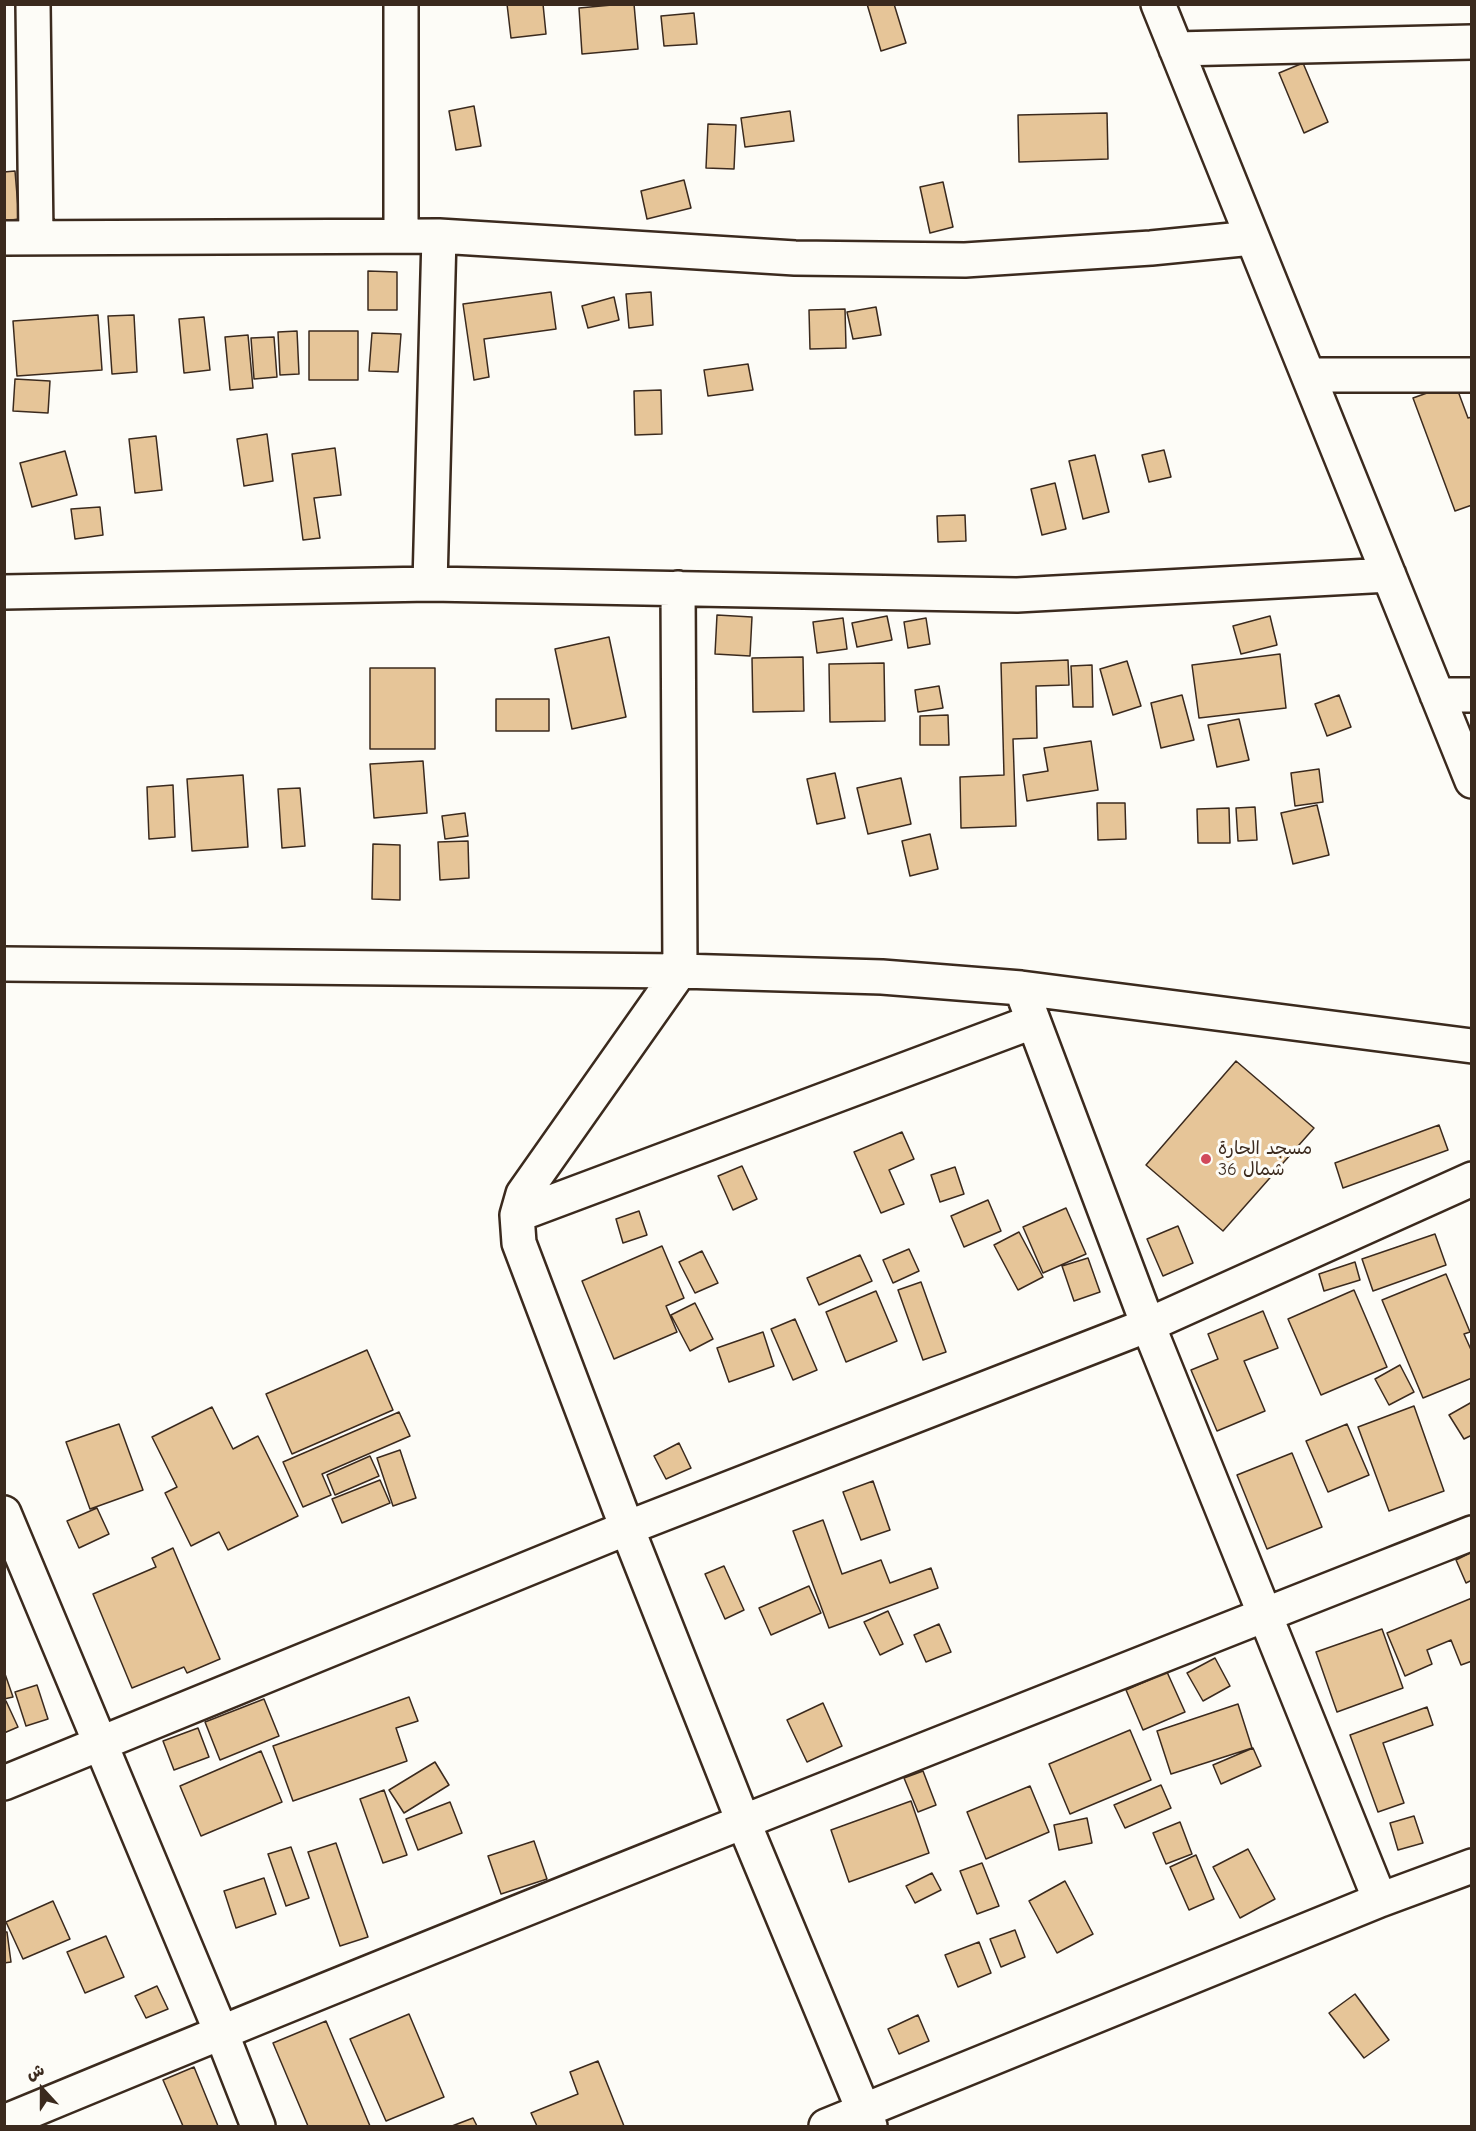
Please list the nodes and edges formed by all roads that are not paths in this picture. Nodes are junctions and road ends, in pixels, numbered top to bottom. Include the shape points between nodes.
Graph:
1 (33, 4) edge
2 (401, 4) edge
3 (1158, 4) edge
4 (1472, 42) edge
5 (1176, 49) junction
6 (401, 236) junction
7 (440, 236) junction
8 (20, 237) edge
9 (1252, 238) junction
10 (1308, 375) junction
11 (1472, 375) edge
12 (1389, 575) junction
13 (430, 584) junction
14 (678, 588) junction
15 (4, 592) edge
16 (1437, 695) junction
17 (1472, 695) edge
18 (1472, 781) edge
19 (4, 964) edge
20 (680, 971) junction
21 (1020, 988) junction
22 (1032, 1022) junction
23 (1472, 1046) edge
24 (1472, 1179) edge
25 (517, 1215) junction
26 (1149, 1325) junction
27 (4, 1513) edge
28 (627, 1528) junction
29 (1472, 1533) edge
30 (1266, 1615) junction
31 (102, 1744) junction
32 (4, 1783) edge
33 (743, 1821) junction
34 (1472, 1866) edge
35 (1380, 1900) junction
36 (222, 2032) junction
37 (867, 2119) edge
38 (4, 2122) edge
39 (258, 2127) edge
40 (826, 2127) edge

1 - 8 street
2 - 6 street
3 - 5 street
4 - 5 street
5 - 9 street
6 - 7 street
6 - 8 street
7 - 9 street via 795,258 965,260
7 - 13 street
9 - 10 street
10 - 11 street
10 - 12 street
12 - 14 street via 1017,595
12 - 16 street
13 - 14 street
13 - 15 street
14 - 20 street
16 - 17 street
16 - 18 street
19 - 20 street
20 - 21 street via 882,977
20 - 25 street via 524,1194
21 - 22 street
21 - 23 street
22 - 25 street
22 - 26 street
24 - 26 street
25 - 28 street via 519,1243
26 - 28 street
26 - 30 street
27 - 31 street
28 - 31 street
28 - 33 street
29 - 30 street
30 - 33 street
30 - 35 street
31 - 32 street
31 - 36 street
33 - 36 street
33 - 37 street
34 - 35 street
35 - 37 street
36 - 38 street
36 - 39 street
37 - 40 street

